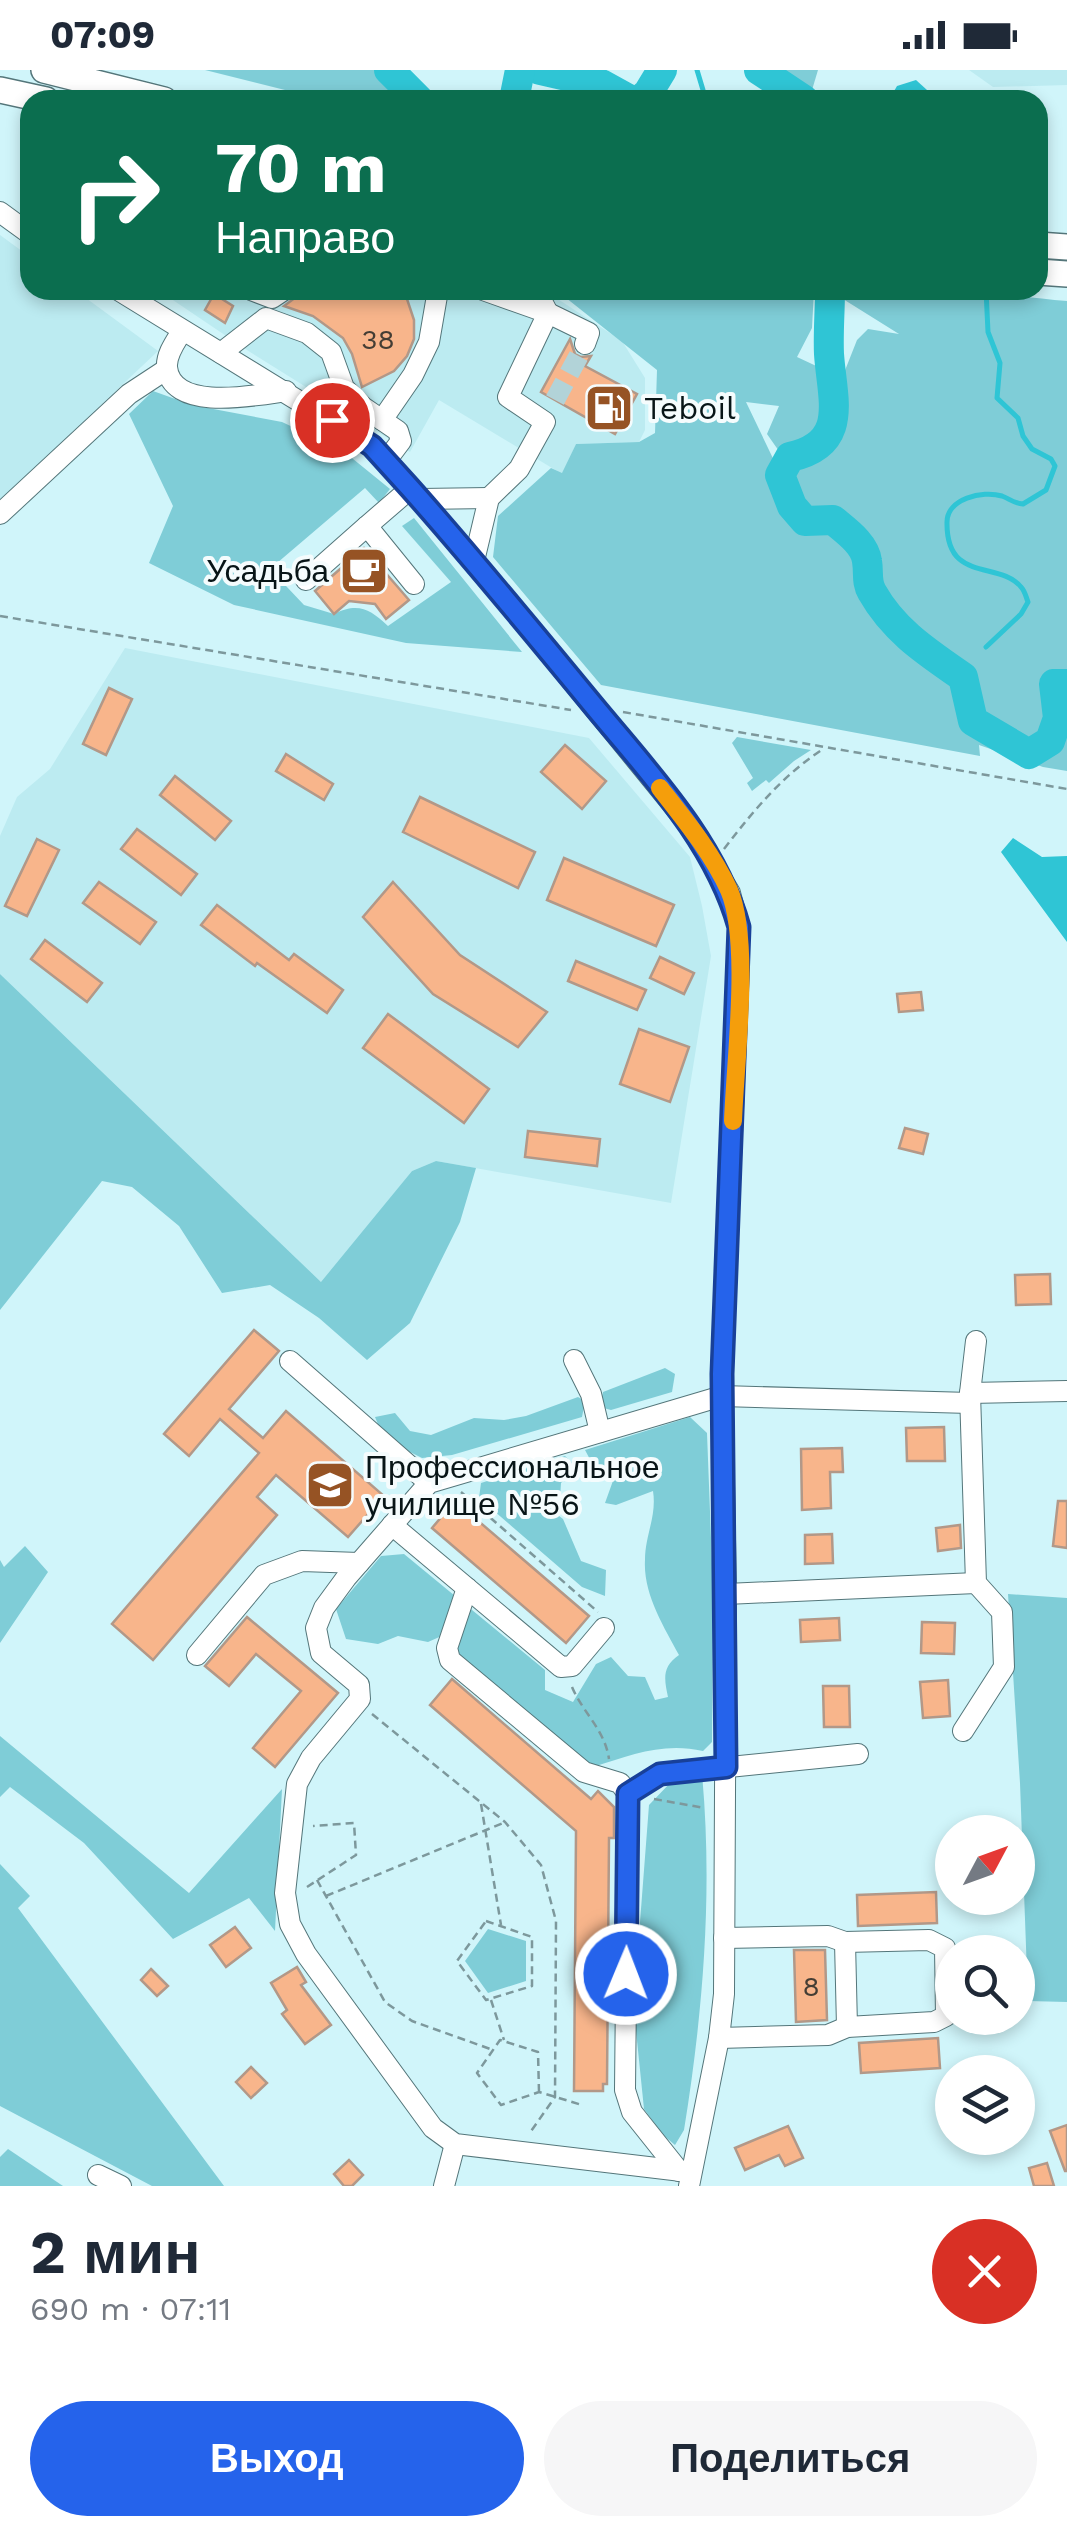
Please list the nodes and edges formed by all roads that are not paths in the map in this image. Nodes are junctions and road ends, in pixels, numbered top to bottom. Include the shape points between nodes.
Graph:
1 (44, 70) edge
2 (124, 90) edge
3 (134, 300) edge
4 (436, 300) edge
5 (511, 300) edge
6 (541, 300) edge
7 (274, 302) edge
8 (548, 313) junction
9 (182, 330) junction
10 (585, 344) dead end
11 (221, 353) junction
12 (166, 369) junction
13 (286, 391) junction
14 (554, 400) tunnel mouth
15 (382, 420) junction
16 (545, 422) junction
17 (386, 461) junction
18 (416, 494) junction
19 (489, 498) junction
20 (0, 514) edge
21 (367, 526) junction
22 (474, 561) junction
23 (306, 580) dead end
24 (414, 584) dead end
25 (976, 1341) dead end
26 (574, 1360) dead end
27 (290, 1361) dead end
28 (1067, 1391) edge
29 (722, 1396) junction
30 (970, 1398) junction
31 (600, 1432) junction
32 (437, 1480) junction
33 (392, 1525) junction
34 (360, 1563) junction
35 (976, 1583) junction
36 (468, 1588) junction
37 (726, 1594) junction
38 (604, 1628) road end
39 (197, 1655) dead end
40 (963, 1731) dead end
41 (858, 1754) dead end
42 (726, 1767) junction
43 (628, 1794) junction
44 (724, 1938) junction
45 (845, 1942) junction
46 (847, 2027) junction
47 (720, 2038) junction
48 (455, 2144) junction
49 (98, 2175) dead end
50 (686, 2176) edge
51 (121, 2186) edge
52 (444, 2186) edge

1 - 2 main road
3 - 9 street
4 - 15 street via 429,342
5 - 8 street
6 - 8 street
7 - 11 street
7 - 15 street via 330,352 344,388
8 - 10 street via 589,333
8 - 16 street via 508,397
9 - 11 street
9 - 12 street
11 - 13 street
12 - 13 street via 193,395 235,399
12 - 20 street via 128,394
13 - 17 street
14 - 16 street
15 - 17 street via 401,441
16 - 19 street via 518,469
17 - 18 street
18 - 19 street
18 - 21 street
18 - 22 street
19 - 22 street
21 - 23 street
21 - 24 street
22 - 29 street via 680,813 730,892 739,964
25 - 30 street
26 - 31 street
27 - 32 street
28 - 30 street
29 - 30 street
29 - 31 street
29 - 37 street
30 - 35 street
31 - 32 street
32 - 33 street
33 - 34 street
33 - 36 street
34 - 39 street via 302,1561 264,1575
34 - 48 street via 316,1628 322,1653 359,1685 360,1699 297,1784 286,1901 306,1954 433,2128
35 - 37 street
35 - 40 street via 1002,1612 1004,1667
36 - 38 street via 561,1667 572,1666
36 - 43 street via 447,1648 450,1660 584,1772 620,1782
37 - 42 street
41 - 42 street
42 - 43 street via 660,1774
42 - 44 street
43 - 50 street via 625,2090 632,2112
44 - 45 street via 828,1936
44 - 47 street
45 - 46 street
45 - 46 street via 929,1940 945,1948 946,2016
46 - 47 street via 828,2035
47 - 50 street
48 - 50 street
48 - 52 street
49 - 51 street

